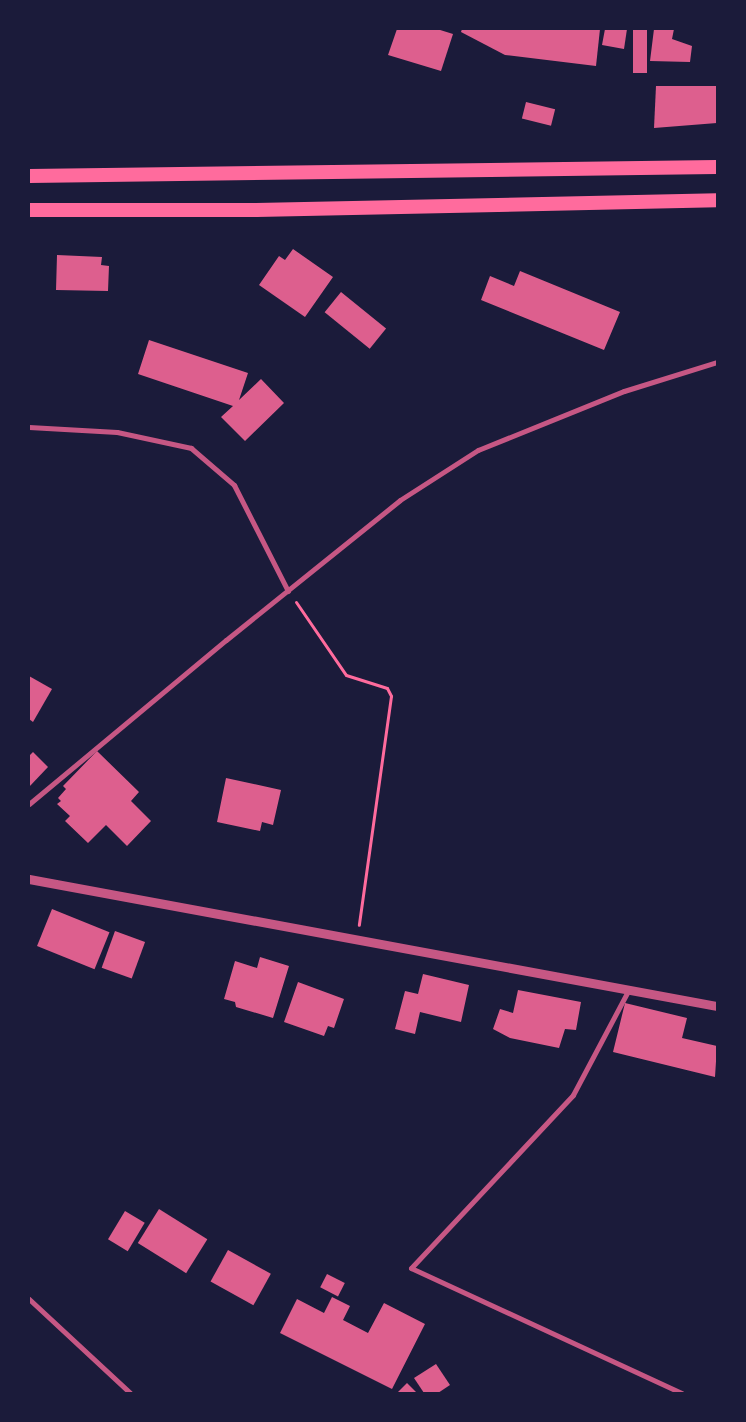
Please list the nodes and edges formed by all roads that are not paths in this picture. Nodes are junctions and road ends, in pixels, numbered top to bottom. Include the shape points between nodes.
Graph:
1 (717, 167) edge
2 (29, 176) edge
3 (717, 200) edge
4 (29, 210) edge
5 (717, 362) edge
6 (29, 427) edge
7 (288, 591) junction
8 (29, 804) edge
9 (29, 879) edge
10 (628, 991) junction
11 (717, 1006) edge
12 (29, 1299) edge
13 (130, 1393) edge
14 (681, 1393) edge

1 - 2 highway
3 - 4 highway via 256,210
5 - 7 street via 624,391 478,450 400,500
6 - 7 street via 117,432 191,448 234,485
7 - 8 street
9 - 10 street
10 - 11 street
10 - 14 street via 573,1096 411,1268
12 - 13 street

